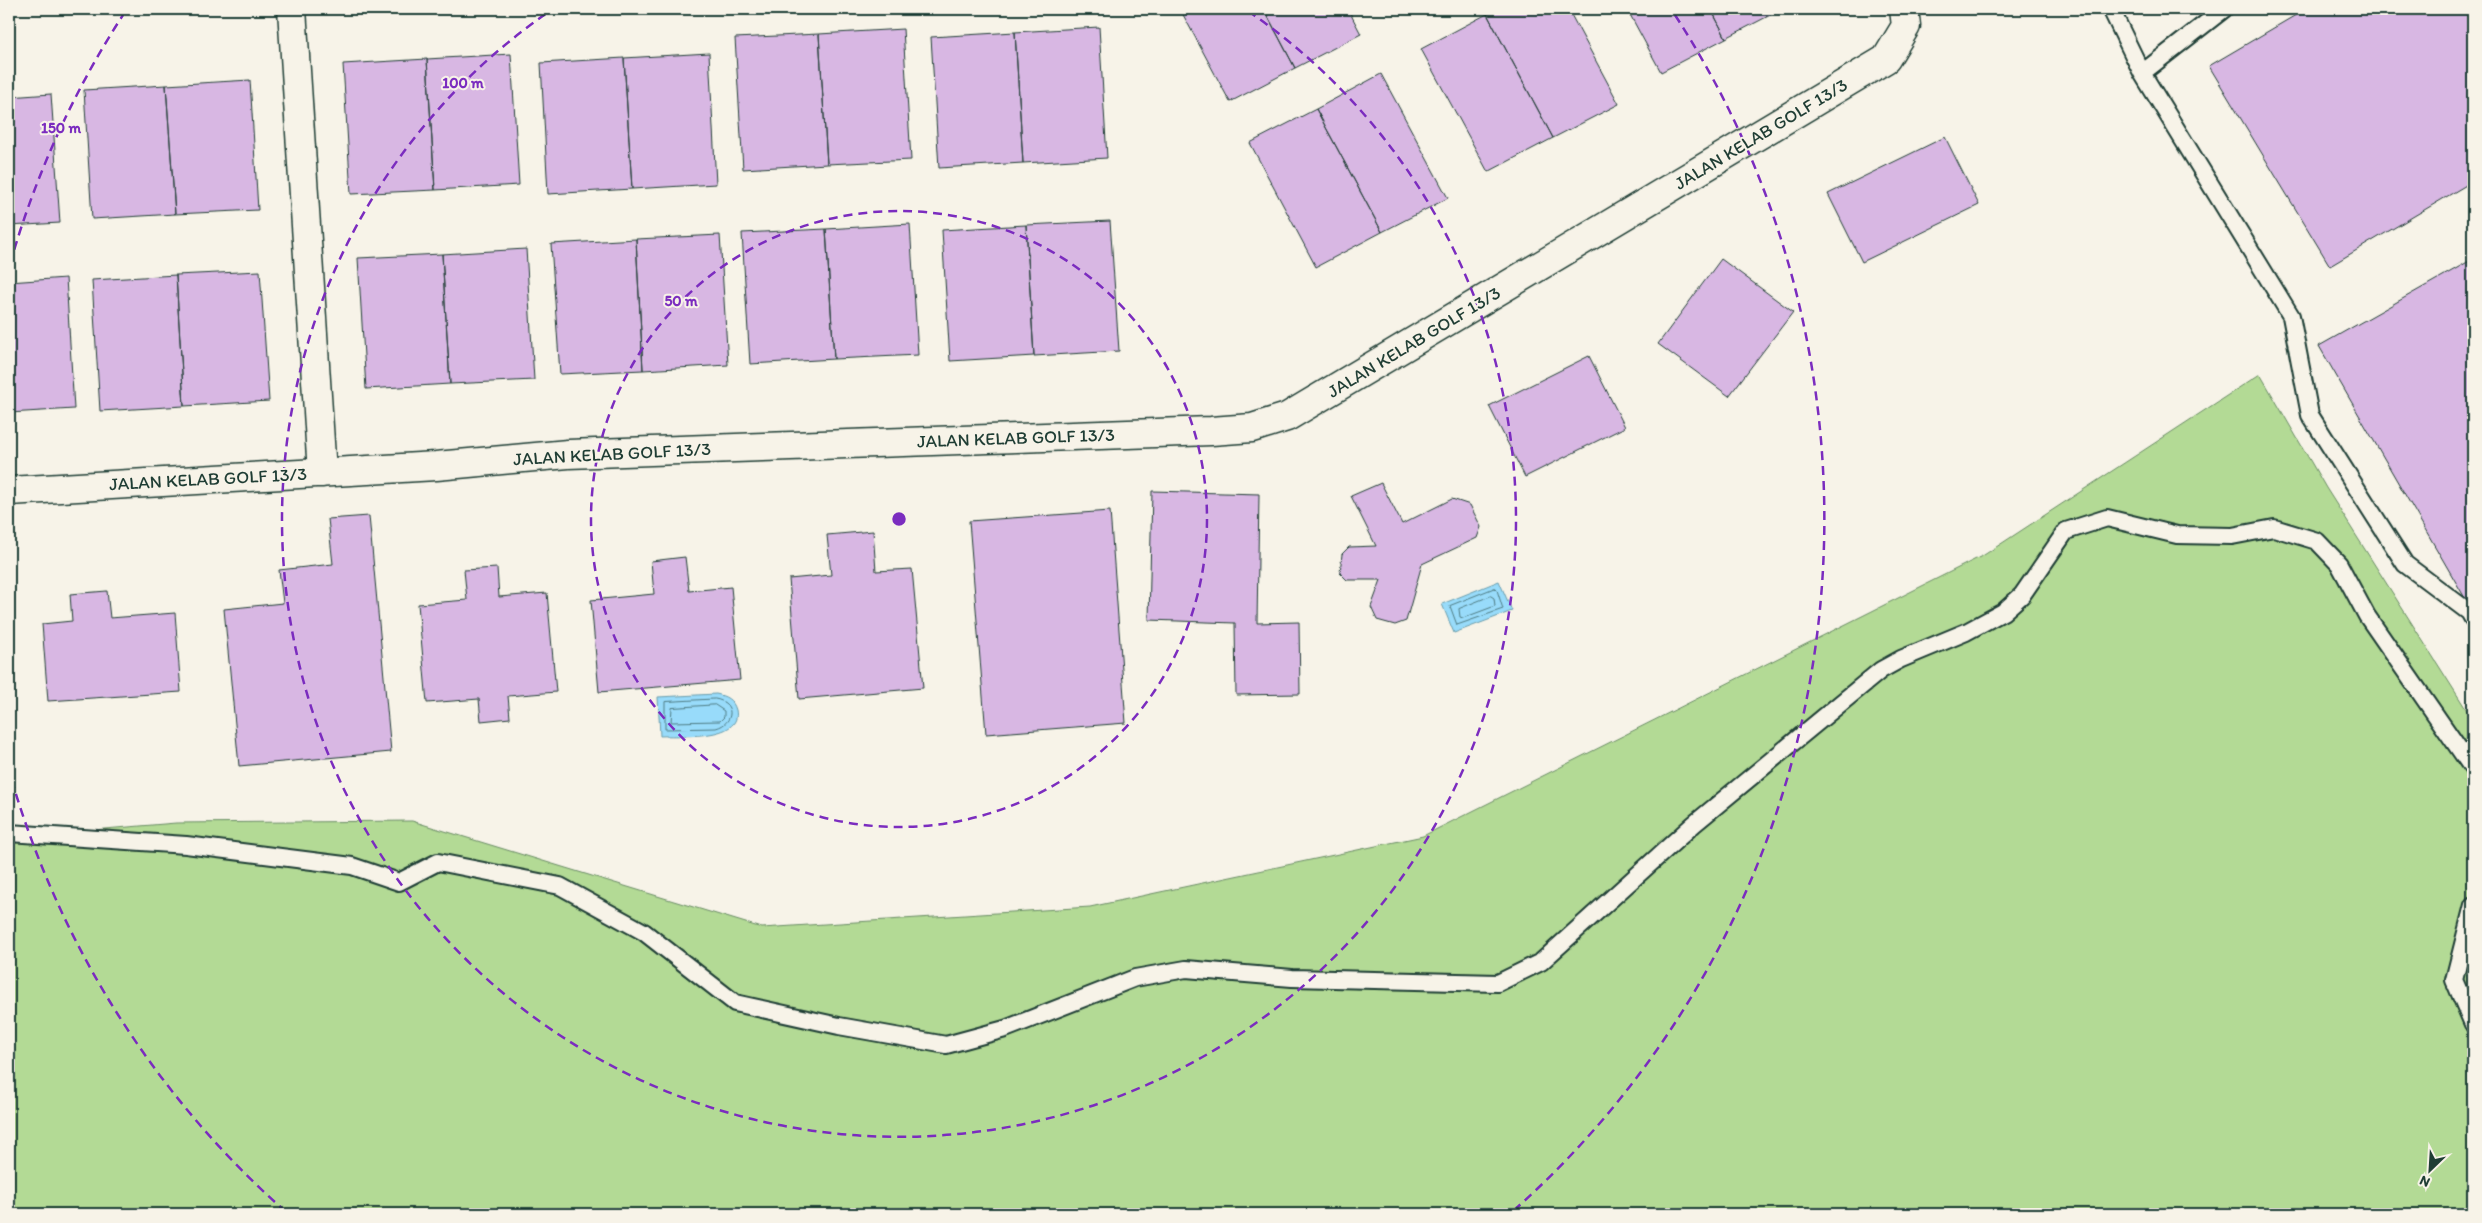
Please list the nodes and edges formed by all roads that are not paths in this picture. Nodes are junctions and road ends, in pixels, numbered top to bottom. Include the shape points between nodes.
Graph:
1 (292, 9) edge
2 (2111, 9) edge
3 (2224, 9) edge
4 (1905, 17) edge
5 (2142, 73) junction
6 (322, 473) junction
7 (9, 491) edge
8 (2473, 619) edge
9 (2473, 769) edge
10 (9, 832) edge
11 (2473, 905) edge
12 (2473, 1024) edge

1 - 6 street
2 - 5 lane
3 - 5 lane
4 - 6 street, JALAN KELAB GOLF 13/3 via 1886,59 1287,417 1252,428 568,454
5 - 8 lane via 2291,316 2310,415 2405,564
6 - 7 street, JALAN KELAB GOLF 13/3
9 - 10 lane via 2368,616 2339,564 2318,541 2274,528 2232,536 2177,534 2106,518 2066,531 2022,595 2003,612 1881,670 1694,824 1541,962 1498,983 1292,978 1186,969 1135,978 1005,1028 946,1045 735,1003 644,932 560,886 438,862 399,882 352,866 186,845
11 - 12 lane via 2454,980

